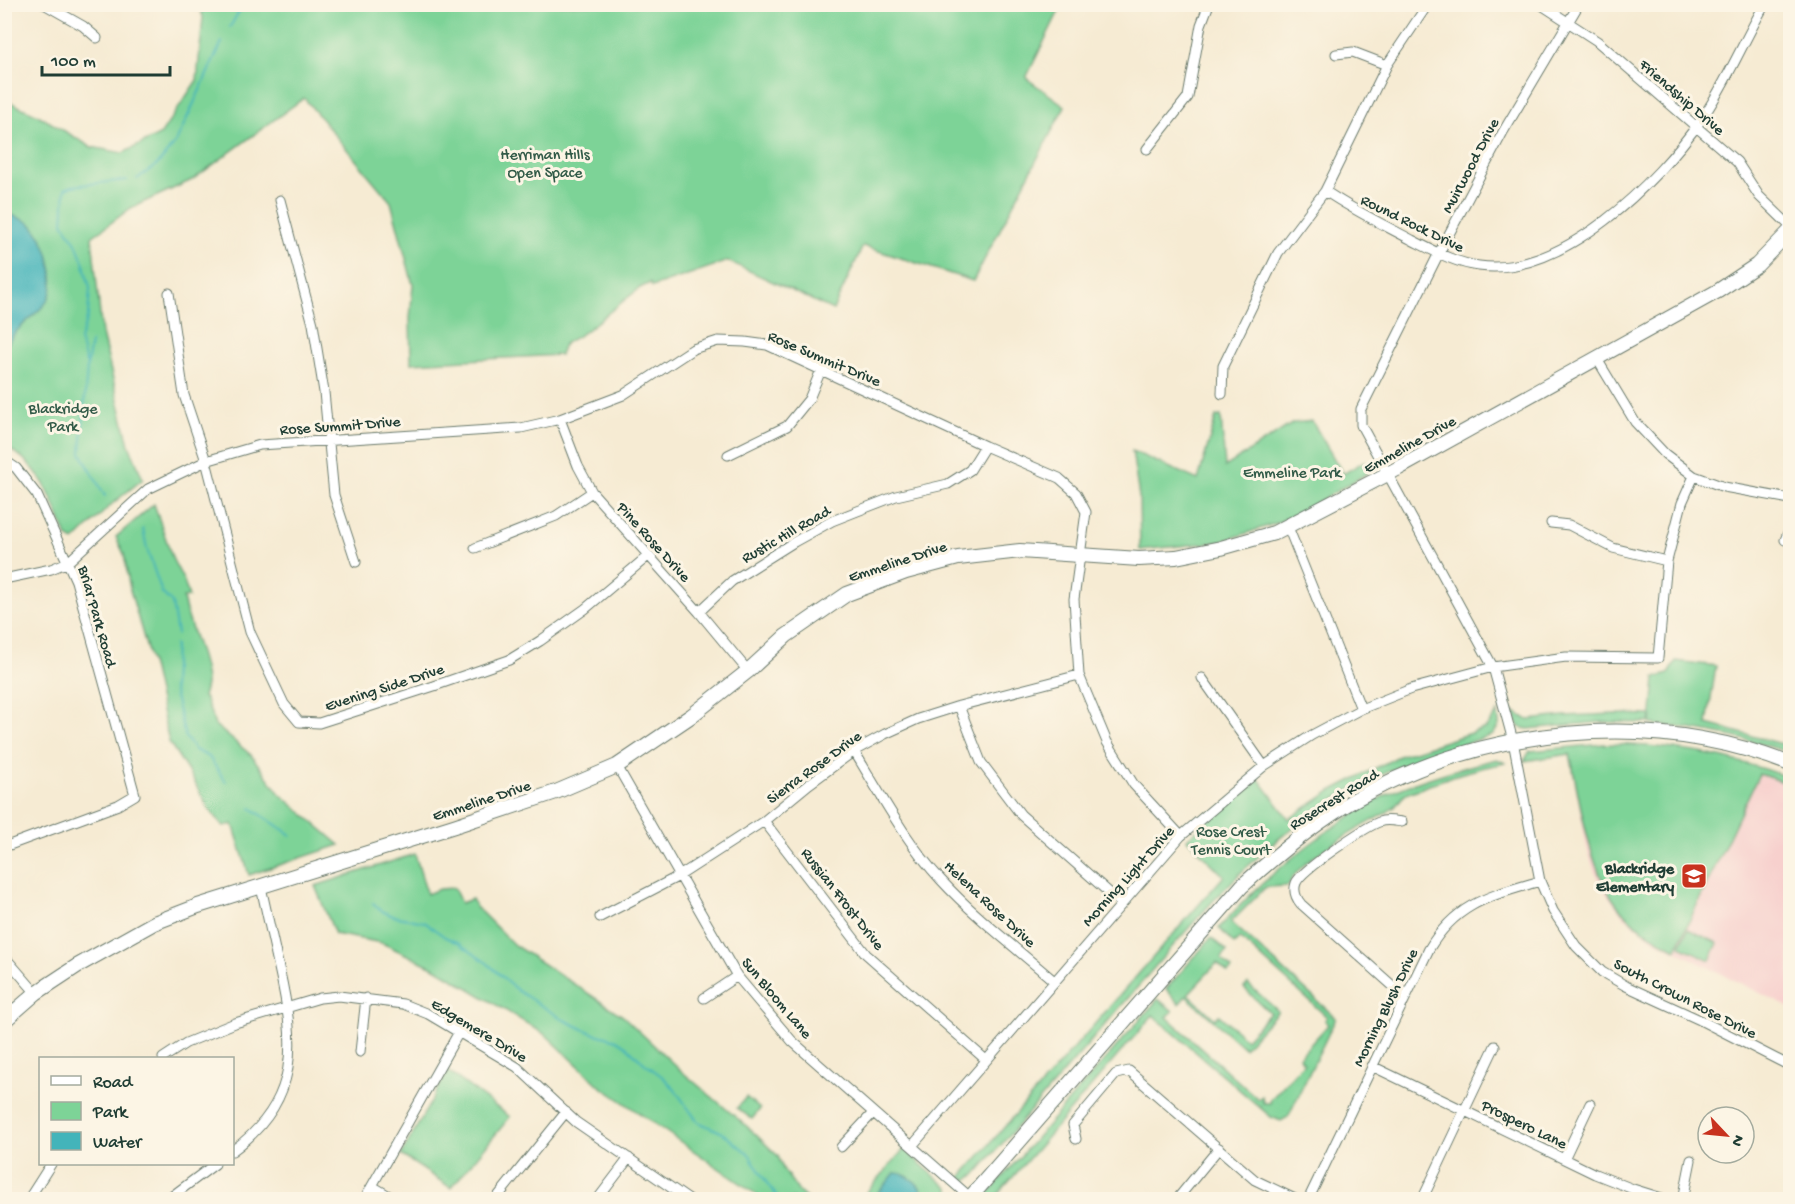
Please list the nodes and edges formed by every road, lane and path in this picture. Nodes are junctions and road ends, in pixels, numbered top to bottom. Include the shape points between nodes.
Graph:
1 (44, 4) edge
2 (1209, 4) edge
3 (1428, 4) edge
4 (1540, 4) edge
5 (1579, 4) edge
6 (1765, 4) edge
7 (1567, 21) junction
8 (97, 38) dead end
9 (1336, 54) dead end
10 (1387, 65) junction
11 (1696, 126) junction
12 (1147, 149) dead end
13 (1325, 191) junction
14 (280, 200) dead end
15 (1791, 226) edge
16 (1791, 231) edge
17 (1439, 253) junction
18 (170, 293) dead end
19 (1597, 359) junction
20 (821, 370) junction
21 (1222, 394) dead end
22 (560, 419) junction
23 (328, 439) junction
24 (985, 446) junction
25 (728, 455) dead end
26 (4, 460) edge
27 (206, 461) junction
28 (1388, 474) junction
29 (1694, 476) junction
30 (592, 492) junction
31 (1791, 499) edge
32 (1551, 523) dead end
33 (1288, 526) junction
34 (1791, 528) edge
35 (1785, 540) dead end
36 (475, 548) dead end
37 (1081, 554) junction
38 (648, 556) junction
39 (1666, 561) junction
40 (68, 562) junction
41 (356, 562) dead end
42 (4, 579) edge
43 (699, 612) junction
44 (1492, 667) junction
45 (748, 671) junction
46 (1079, 675) junction
47 (1202, 678) dead end
48 (959, 706) junction
49 (1361, 709) junction
50 (1513, 741) junction
51 (854, 751) junction
52 (1791, 764) edge
53 (617, 766) junction
54 (1264, 766) junction
55 (764, 821) junction
56 (1402, 822) dead end
57 (1182, 836) junction
58 (4, 847) edge
59 (679, 876) junction
60 (1540, 881) junction
61 (261, 887) junction
62 (1122, 903) junction
63 (600, 917) dead end
64 (4, 956) edge
65 (737, 976) junction
66 (1054, 981) junction
67 (36, 993) junction
68 (1407, 994) junction
69 (366, 998) junction
70 (704, 998) dead end
71 (288, 1007) junction
72 (4, 1021) edge
73 (459, 1032) junction
74 (1495, 1046) dead end
75 (360, 1053) dead end
76 (166, 1057) edge
77 (986, 1060) junction
78 (1372, 1066) junction
79 (1791, 1066) edge
80 (1590, 1104) dead end
81 (1465, 1111) junction
82 (566, 1112) junction
83 (873, 1113) junction
84 (1076, 1139) dead end
85 (912, 1146) junction
86 (841, 1147) dead end
87 (1219, 1148) junction
88 (234, 1150) edge
89 (629, 1158) junction
90 (1564, 1159) junction
91 (1691, 1160) dead end
92 (50, 1165) edge
93 (214, 1165) edge
94 (372, 1186) junction
95 (178, 1191) junction
96 (1178, 1197) dead end
97 (971, 1199) edge
98 (28, 1200) edge
99 (167, 1200) edge
100 (186, 1200) edge
101 (364, 1200) edge
102 (396, 1200) edge
103 (495, 1200) edge
104 (597, 1200) edge
105 (689, 1200) edge
106 (1297, 1200) edge
107 (1308, 1200) edge
108 (1422, 1200) edge
109 (1668, 1200) edge
110 (1683, 1200) edge

1 - 8 street
2 - 12 street via 1188,97
3 - 10 street
4 - 7 street, Friendship Drive
5 - 7 street, Muirwood Drive
6 - 11 street, Round Rock Drive
7 - 11 street, Friendship Drive via 1597,41
7 - 17 street, Muirwood Drive
9 - 10 street via 1353,52
10 - 13 street
11 - 15 street, Friendship Drive via 1737,162 1759,196
11 - 17 street, Round Rock Drive via 1640,191 1591,230 1551,255 1528,263 1480,267
13 - 17 street, Round Rock Drive
13 - 21 street via 1278,253 1250,308 1223,366
14 - 23 street via 313,324
16 - 19 street, Emmeline Drive via 1756,265 1718,291
17 - 28 street, Muirwood Drive via 1361,409 1361,425
18 - 27 street, Evening Side Drive via 184,395
19 - 28 street, Emmeline Drive
19 - 29 street via 1635,422 1665,454
20 - 22 street, Rose Summit Drive via 767,345 718,341 693,349 623,395
20 - 24 street, Rose Summit Drive
20 - 25 street via 809,399 787,426
22 - 23 street, Rose Summit Drive via 520,428
22 - 30 street, Pine Rose Drive
23 - 27 street, Rose Summit Drive via 260,445
23 - 41 street via 334,495
24 - 37 street, Rose Summit Drive via 1059,478 1076,493 1086,512
24 - 43 street, Rustic Hill Road via 970,470 948,484 896,496 832,521 732,581
26 - 40 street, Briar Park Road via 16,468 37,495
27 - 38 street, Evening Side Drive via 250,632 284,704 299,722 319,723 508,660 585,609
27 - 40 street, Rose Summit Drive via 148,489
28 - 33 street, Emmeline Drive
28 - 44 street, Muirwood Drive
29 - 31 street via 1724,487
29 - 39 street, Morning Light Drive
30 - 36 street via 556,516
30 - 38 street, Pine Rose Drive
32 - 39 street via 1569,525 1613,548
33 - 37 street, Emmeline Drive via 1221,548 1176,557 1139,559
33 - 49 street
34 - 35 street
37 - 45 street, Emmeline Drive via 989,554 906,572 847,594 786,636
37 - 46 street, Rose Summit Drive via 1074,599
38 - 43 street, Pine Rose Drive
39 - 44 street, Morning Light Drive via 1658,657 1566,657
40 - 42 street, Rose Summit Drive
40 - 58 street, Briar Park Road via 135,795 118,805
43 - 45 street, Pine Rose Drive
44 - 49 street, Morning Light Drive via 1411,689
44 - 50 street, South Crown Rose Drive
45 - 53 street, Emmeline Drive
46 - 48 street, Sierra Rose Drive
46 - 57 street, Rose Summit Drive via 1107,742 1134,785
47 - 54 street
48 - 51 street, Sierra Rose Drive via 918,719
48 - 62 street via 981,762 1021,815
49 - 54 street, Morning Light Drive
50 - 52 street, Rosecrest Road via 1593,732 1654,733 1723,744
50 - 60 street, South Crown Rose Drive
50 - 97 street, Rosecrest Road via 1451,757 1402,776 1346,805 1277,854 1208,922
51 - 55 street, Sierra Rose Drive
51 - 66 street, Helena Rose Drive via 932,869 963,902
53 - 59 street, Sun Bloom Lane
53 - 61 street, Emmeline Drive via 556,792
54 - 57 street, Morning Light Drive
55 - 59 street, Sierra Rose Drive
55 - 77 street, Russian Frost Drive via 866,954
56 - 68 street via 1378,823 1303,873 1295,886 1301,904 1394,987
57 - 62 street, Morning Light Drive
59 - 63 street, Sierra Rose Drive
59 - 65 street, Sun Bloom Lane
60 - 68 street, Morning Blush Drive via 1472,904 1450,920 1433,941
60 - 79 street, South Crown Rose Drive via 1553,911 1576,946 1602,972
61 - 67 street, Emmeline Drive via 154,923
61 - 71 street
62 - 66 street, Morning Light Drive
64 - 67 street
65 - 70 street
65 - 83 street, Sun Bloom Lane via 792,1041
66 - 77 street, Morning Light Drive
67 - 72 street, Emmeline Drive
68 - 78 street, Morning Blush Drive
69 - 71 street, Edgemere Drive via 326,997
69 - 73 street, Edgemere Drive via 412,1006
69 - 75 street
71 - 76 street, Edgemere Drive via 186,1043
71 - 88 street via 288,1072 274,1108 253,1136
73 - 82 street, Edgemere Drive via 517,1067
73 - 94 street
74 - 81 street
77 - 85 street, Morning Light Drive
78 - 81 street, Prospero Lane
78 - 107 street, Morning Blush Drive
80 - 90 street
81 - 90 street, Prospero Lane
81 - 108 street
82 - 89 street, Edgemere Drive
82 - 103 street
83 - 85 street, Sun Bloom Lane
83 - 86 street
84 - 87 street via 1073,1125 1116,1074 1129,1071
85 - 97 street, Sun Bloom Lane
87 - 96 street
87 - 106 street via 1255,1180
89 - 104 street
89 - 105 street, Edgemere Drive
90 - 109 street, Prospero Lane via 1614,1182
91 - 110 street
92 - 98 street
93 - 95 street
94 - 101 street
94 - 102 street
95 - 99 street
95 - 100 street

